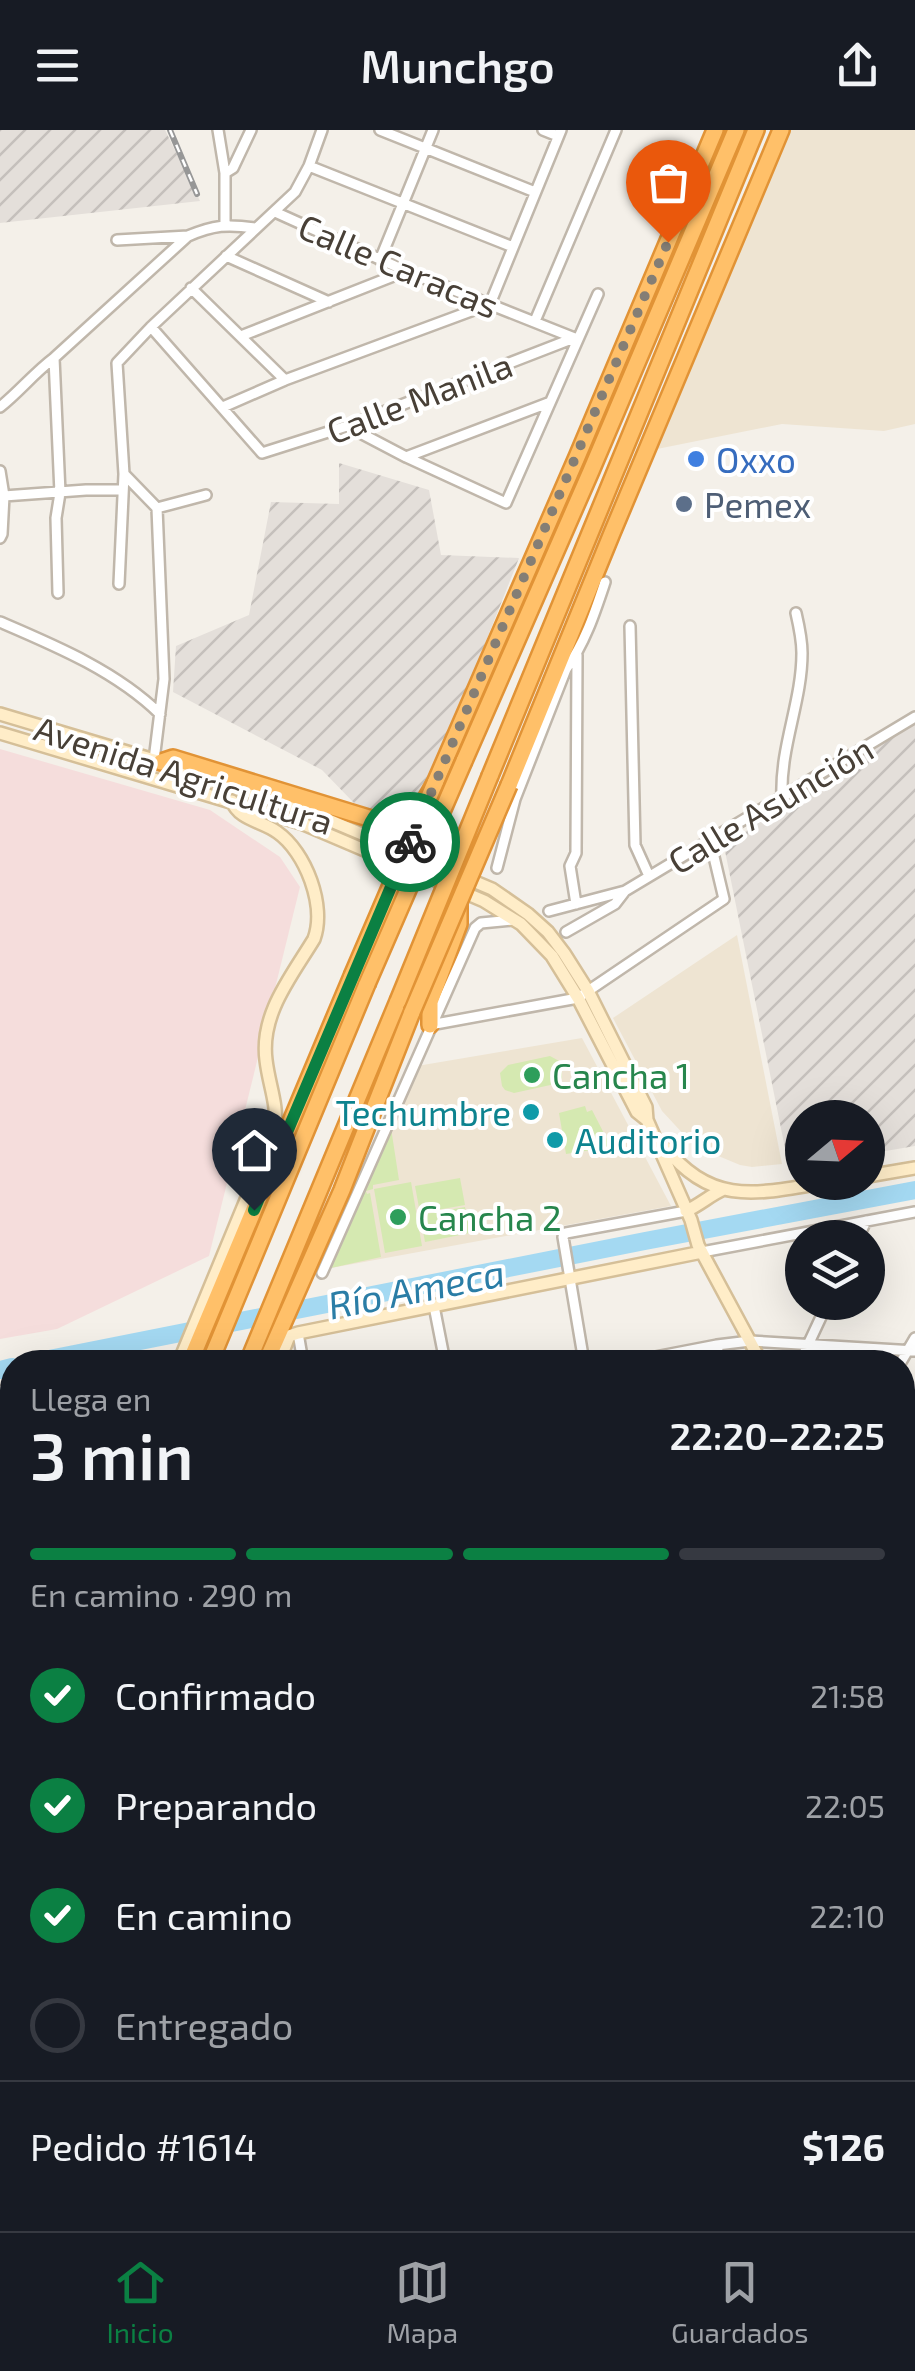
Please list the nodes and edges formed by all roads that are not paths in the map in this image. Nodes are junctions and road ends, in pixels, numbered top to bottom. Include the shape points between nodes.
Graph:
1 (218, 130) edge
2 (251, 130) edge
3 (322, 130) edge
4 (380, 130) edge
5 (434, 130) edge
6 (543, 130) edge
7 (616, 130) edge
8 (715, 130) edge
9 (736, 130) edge
10 (756, 130) edge
11 (779, 130) edge
12 (559, 133) edge
13 (426, 148) junction
14 (310, 166) junction
15 (225, 173) junction
16 (535, 192) junction
17 (404, 202) junction
18 (276, 212) junction
19 (225, 224) junction
20 (254, 228) junction
21 (188, 236) junction
22 (117, 240) dead end
23 (513, 246) junction
24 (226, 256) junction
25 (380, 260) junction
26 (406, 272) junction
27 (191, 288) junction
28 (598, 294) dead end
29 (330, 302) junction
30 (490, 304) junction
31 (535, 321) junction
32 (150, 327) junction
33 (241, 336) junction
34 (576, 339) junction
35 (54, 358) junction
36 (284, 380) junction
37 (548, 403) junction
38 (0, 407) edge
39 (223, 408) junction
40 (347, 426) junction
41 (406, 457) junction
42 (0, 471) edge
43 (124, 474) junction
44 (123, 490) junction
45 (60, 493) junction
46 (206, 495) dead end
47 (4, 496) junction
48 (157, 508) junction
49 (0, 538) edge
50 (605, 582) dead end
51 (119, 584) dead end
52 (58, 593) dead end
53 (796, 613) dead end
54 (0, 622) edge
55 (630, 626) dead end
56 (576, 654) junction
57 (555, 683) junction
58 (0, 714) edge
59 (160, 714) junction
60 (915, 718) edge
61 (0, 733) edge
62 (158, 761) junction
63 (435, 782) junction
64 (782, 797) junction
65 (232, 802) junction
66 (710, 840) junction
67 (498, 868) dead end
68 (649, 876) junction
69 (625, 890) junction
70 (460, 901) junction
71 (576, 904) junction
72 (550, 911) dead end
73 (516, 920) junction
74 (566, 932) dead end
75 (583, 995) junction
76 (430, 1026) junction
77 (650, 1126) junction
78 (915, 1168) edge
79 (885, 1173) edge
80 (724, 1189) junction
81 (785, 1189) edge
82 (915, 1212) edge
83 (689, 1216) junction
84 (871, 1220) edge
85 (785, 1235) edge
86 (700, 1249) junction
87 (322, 1273) dead end
88 (569, 1274) junction
89 (211, 1300) junction
90 (434, 1306) junction
91 (820, 1320) edge
92 (294, 1335) junction
93 (915, 1338) edge
94 (750, 1342) junction
95 (716, 1345) junction
96 (808, 1345) junction
97 (189, 1350) edge
98 (215, 1350) edge
99 (253, 1350) edge
100 (275, 1350) edge
101 (280, 1350) edge
102 (299, 1350) edge
103 (443, 1350) edge
104 (582, 1350) edge
105 (695, 1350) edge
106 (717, 1350) edge
107 (754, 1350) edge
108 (806, 1350) edge
109 (911, 1350) edge

1 - 15 street
2 - 15 street
3 - 14 street
4 - 13 street
5 - 13 street
6 - 12 street
7 - 31 street
8 - 63 highway
9 - 98 highway, bridge
10 - 99 highway, bridge
11 - 57 highway
12 - 16 street
13 - 16 street
13 - 17 street
14 - 17 street
14 - 18 street
15 - 19 street
16 - 23 street
17 - 23 street
17 - 25 street
18 - 20 street
18 - 25 street, Calle Caracas
19 - 20 street
19 - 21 street
20 - 24 street
21 - 22 street
21 - 35 street
23 - 30 street
24 - 27 street
24 - 29 street
25 - 26 street, Calle Caracas
26 - 29 street
26 - 30 street, Calle Caracas
27 - 32 street
27 - 33 street
28 - 34 street
29 - 33 street
30 - 31 street, Calle Caracas
30 - 36 street
31 - 34 street, Calle Caracas
32 - 39 street
32 - 43 street via 118,363
33 - 36 street
34 - 37 street
34 - 40 street, Calle Manila
35 - 38 street
35 - 45 street
36 - 39 street
37 - 41 street
37 - 41 street via 506,502
39 - 40 street, Calle Manila via 262,453
40 - 41 street
42 - 47 street
43 - 44 street
43 - 48 street
44 - 45 street
44 - 51 street
45 - 47 street
45 - 52 street
46 - 48 street
47 - 49 street
48 - 59 street
50 - 56 street
53 - 64 street via 801,672 780,770
54 - 59 street via 126,684
55 - 68 street via 634,845
56 - 57 street
56 - 71 street via 576,853 570,866
57 - 67 street
57 - 70 highway, bridge
58 - 62 main road, Avenida Agricultura
59 - 62 street
60 - 64 street, Calle Asunción
61 - 65 main road, Avenida Agricultura
62 - 63 highway via 173,758 386,822 412,816
62 - 75 main road, Avenida Agricultura via 306,810 492,889 548,932
63 - 89 highway, bridge
64 - 66 street, Calle Asunción
65 - 73 main road, Avenida Agricultura via 301,823 484,900
65 - 89 main road via 294,849 308,875 318,928 275,1002 265,1040 276,1130
66 - 68 street, Calle Asunción
66 - 75 street via 724,899
68 - 69 street, Calle Asunción
69 - 71 street, Calle Asunción
69 - 74 street, Calle Asunción via 615,904
70 - 76 highway via 459,924 430,1002
70 - 100 highway, bridge
71 - 72 street, Calle Asunción
73 - 75 main road, Avenida Agricultura
73 - 76 street via 475,928
75 - 76 street
75 - 77 main road, Avenida Agricultura via 646,1107
76 - 87 street
77 - 80 main road via 696,1178
77 - 83 main road, Avenida Agricultura
78 - 79 main road
80 - 81 main road
80 - 83 main road
82 - 84 street
83 - 86 main road, Avenida Agricultura
83 - 88 street via 566,1233
85 - 86 street
86 - 88 main road
86 - 94 main road, Avenida Agricultura
88 - 90 main road
88 - 104 street
89 - 97 highway
90 - 92 main road
90 - 103 street
91 - 96 street
92 - 101 main road
92 - 102 street
93 - 109 street
94 - 95 street
94 - 96 street
94 - 107 main road, Avenida Agricultura
95 - 105 street
95 - 106 street
96 - 108 street
96 - 109 street

